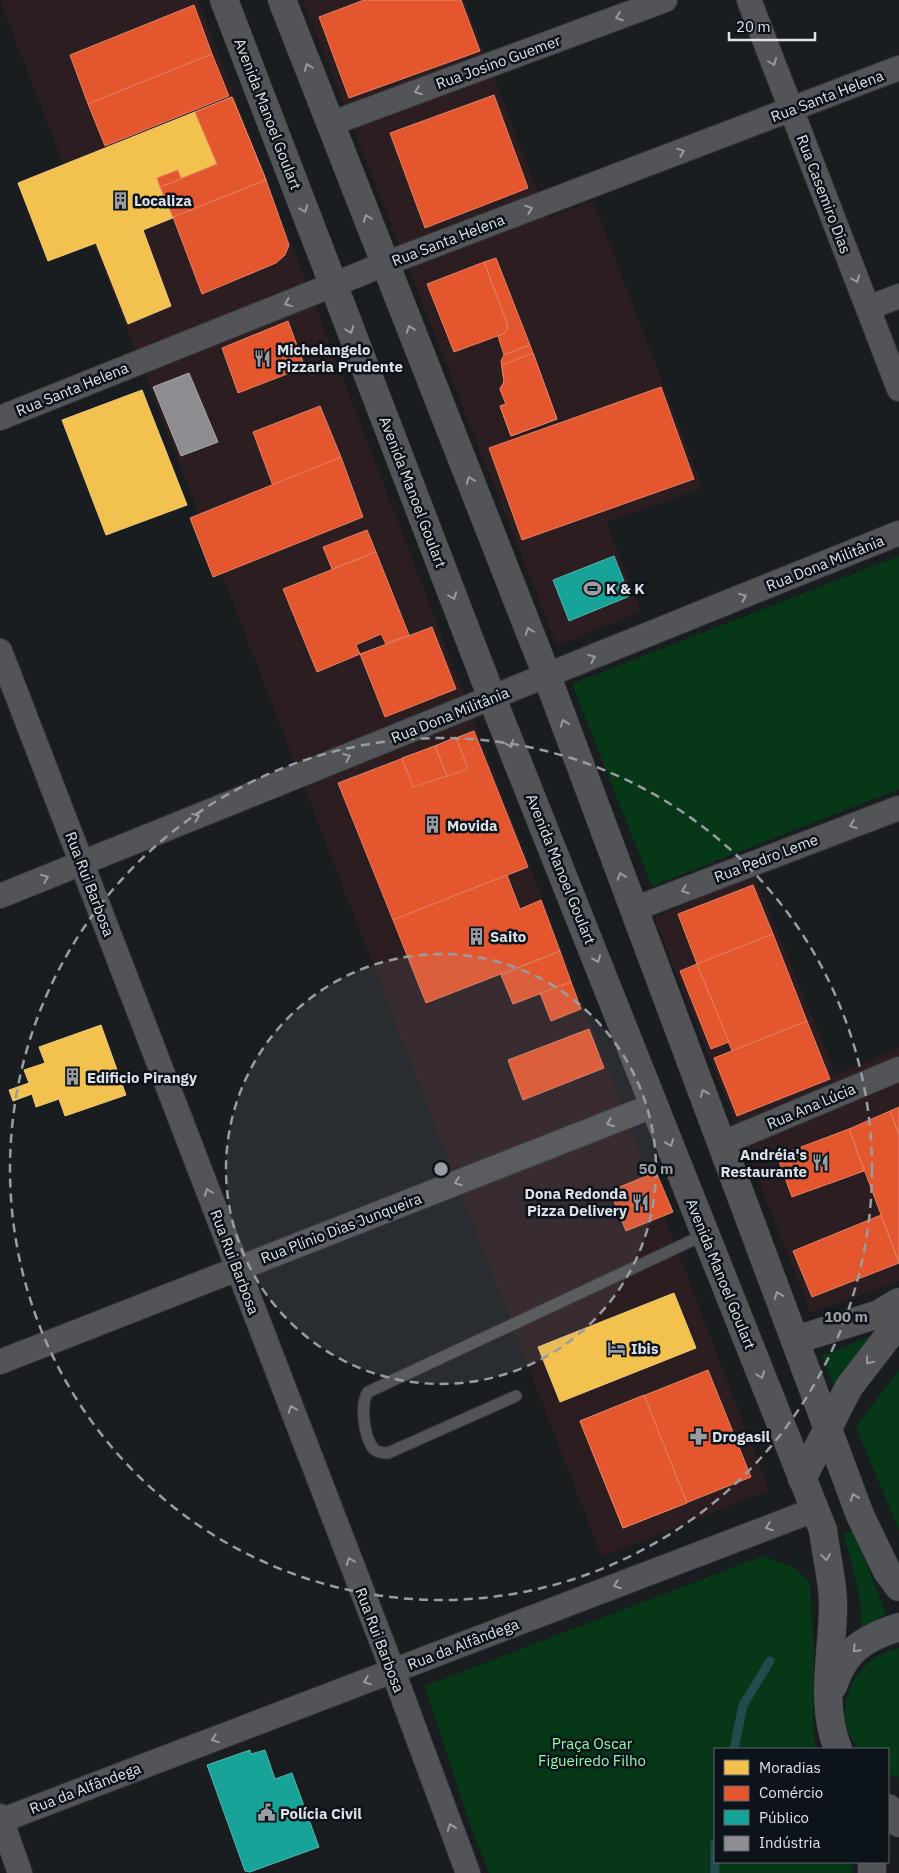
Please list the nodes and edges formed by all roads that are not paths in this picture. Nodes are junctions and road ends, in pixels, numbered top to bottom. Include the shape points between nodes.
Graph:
1 (224, 0) edge
2 (282, 0) edge
3 (665, 0) edge
4 (749, 0) edge
5 (899, 68) edge
6 (791, 110) junction
7 (330, 124) junction
8 (385, 264) junction
9 (333, 284) junction
10 (899, 296) edge
11 (868, 308) junction
12 (899, 389) edge
13 (0, 418) edge
14 (899, 533) edge
15 (0, 652) edge
16 (547, 676) junction
17 (492, 698) junction
18 (899, 808) edge
19 (82, 863) junction
20 (0, 896) edge
21 (634, 909) junction
22 (899, 1069) edge
23 (655, 1105) junction
24 (723, 1143) junction
25 (706, 1234) junction
26 (238, 1269) junction
27 (899, 1302) edge
28 (899, 1322) edge
29 (794, 1340) junction
30 (0, 1362) edge
31 (516, 1396) dead end
32 (828, 1427) junction
33 (802, 1479) junction
34 (814, 1510) junction
35 (899, 1587) edge
36 (899, 1627) edge
37 (393, 1671) junction
38 (828, 1702) junction
39 (838, 1748) edge
40 (889, 1809) edge
41 (0, 1819) edge
42 (899, 1823) edge
43 (20, 1873) edge
44 (468, 1873) edge

1 -> 9 main road, Avenida Manoel Goulart
7 -> 2 main road
3 -> 7 street, Rua Josino Guemer
4 -> 6 street, Rua Casemiro Dias
5 - 6 street, Rua Santa Helena
8 -> 6 street, Rua Santa Helena
6 -> 11 street, Rua Casemiro Dias
8 -> 7 main road
8 - 9 street, Rua Santa Helena
16 -> 8 main road
9 -> 13 street, Rua Santa Helena
9 -> 17 main road, Avenida Manoel Goulart
10 - 11 street
11 - 12 street, Rua Casemiro Dias
16 -> 14 street, Rua Dona Militânia
15 - 19 street, Rua Rui Barbosa
16 - 17 street, Rua Dona Militânia
21 -> 16 main road
19 -> 17 street, Rua Dona Militânia
17 -> 23 main road, Avenida Manoel Goulart
18 -> 21 street, Rua Pedro Leme
20 -> 19 street, Rua Dona Militânia
26 -> 19 street, Rua Rui Barbosa
24 -> 21 main road
22 - 24 street, Rua Ana Lúcia
23 -> 25 main road, Avenida Manoel Goulart
23 -> 26 street, Rua Plínio Dias Junqueira
29 -> 24 main road
25 - 31 lane via 368,1392 362,1406 371,1446 379,1452 388,1453
25 -> 33 main road, Avenida Manoel Goulart
26 - 30 street, Rua Plínio Dias Junqueira
37 -> 26 street, Rua Rui Barbosa
27 - 29 main road via 879,1314
28 -> 32 main road via 849,1387
29 - 32 main road
32 - 33 main road
35 -> 32 main road via 887,1571 860,1515
33 - 34 main road, Avenida Manoel Goulart
34 -> 37 street, Rua da Alfândega
34 -> 38 main road, Avenida Manoel Goulart via 823,1530 834,1607
36 -> 38 main road via 874,1635 859,1645 840,1667
37 -> 41 street, Rua da Alfândega
44 -> 37 street, Rua Rui Barbosa
38 - 39 main road, Avenida Manoel Goulart
40 - 42 main road
41 - 43 street

